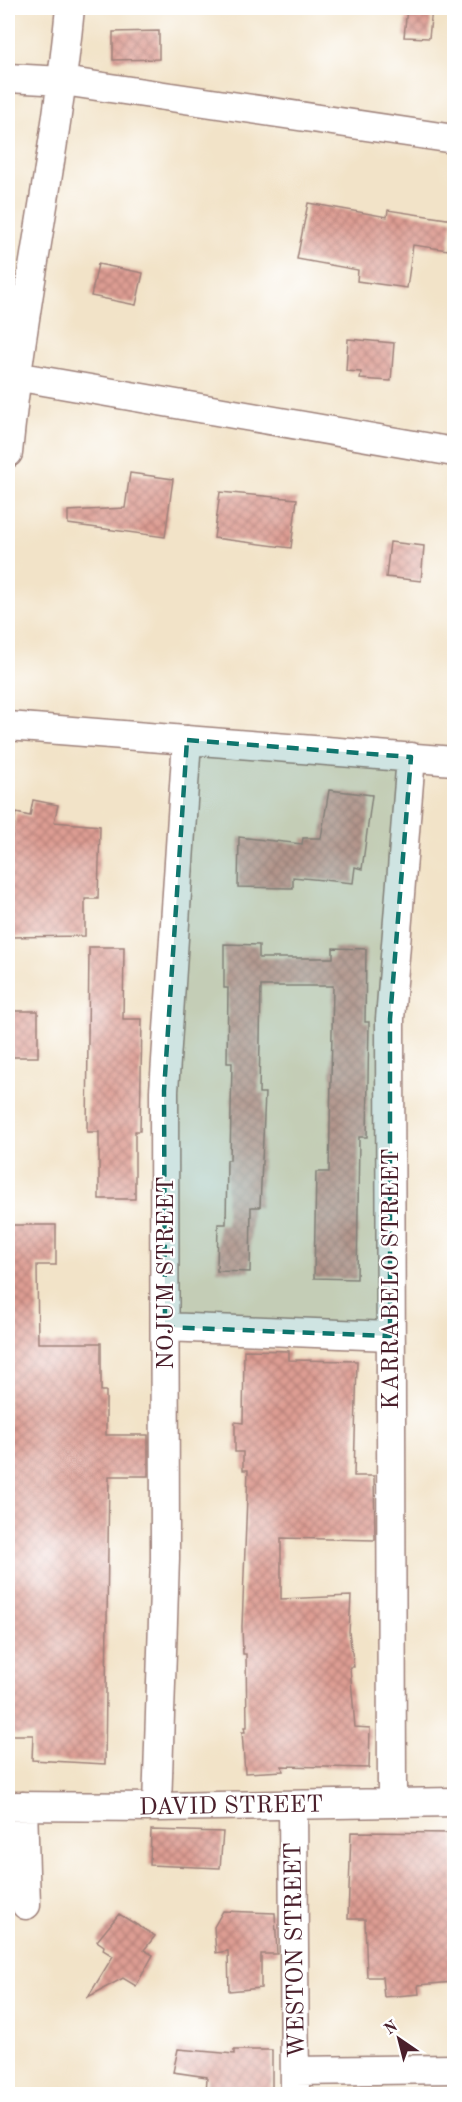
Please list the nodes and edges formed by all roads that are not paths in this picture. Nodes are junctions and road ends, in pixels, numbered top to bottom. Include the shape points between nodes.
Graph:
1 (70, 8) edge
2 (8, 78) edge
3 (63, 81) junction
4 (454, 140) edge
5 (15, 376) junction
6 (8, 445) edge
7 (454, 452) edge
8 (8, 726) edge
9 (187, 740) junction
10 (411, 757) junction
11 (454, 761) edge
12 (165, 1327) junction
13 (390, 1336) junction
14 (392, 1802) junction
15 (454, 1802) edge
16 (293, 1805) junction
17 (15, 1806) edge
18 (157, 1807) junction
19 (26, 1905) dead end
20 (454, 2069) edge
21 (295, 2083) edge

1 - 3 street
2 - 3 street
3 - 4 street
3 - 5 street
5 - 6 street
5 - 7 street
8 - 9 street
9 - 10 street
9 - 12 street, NOJUM STREET via 164,1091
10 - 11 street
10 - 13 street, KARRABELO STREET via 390,1019
12 - 13 street
12 - 18 street, NOJUM STREET via 165,1558
13 - 14 street, KARRABELO STREET
14 - 15 street, DAVID STREET
14 - 16 street, DAVID STREET
16 - 18 street, DAVID STREET
16 - 21 street, WESTON STREET
17 - 18 street, DAVID STREET
17 - 19 street
20 - 21 street

